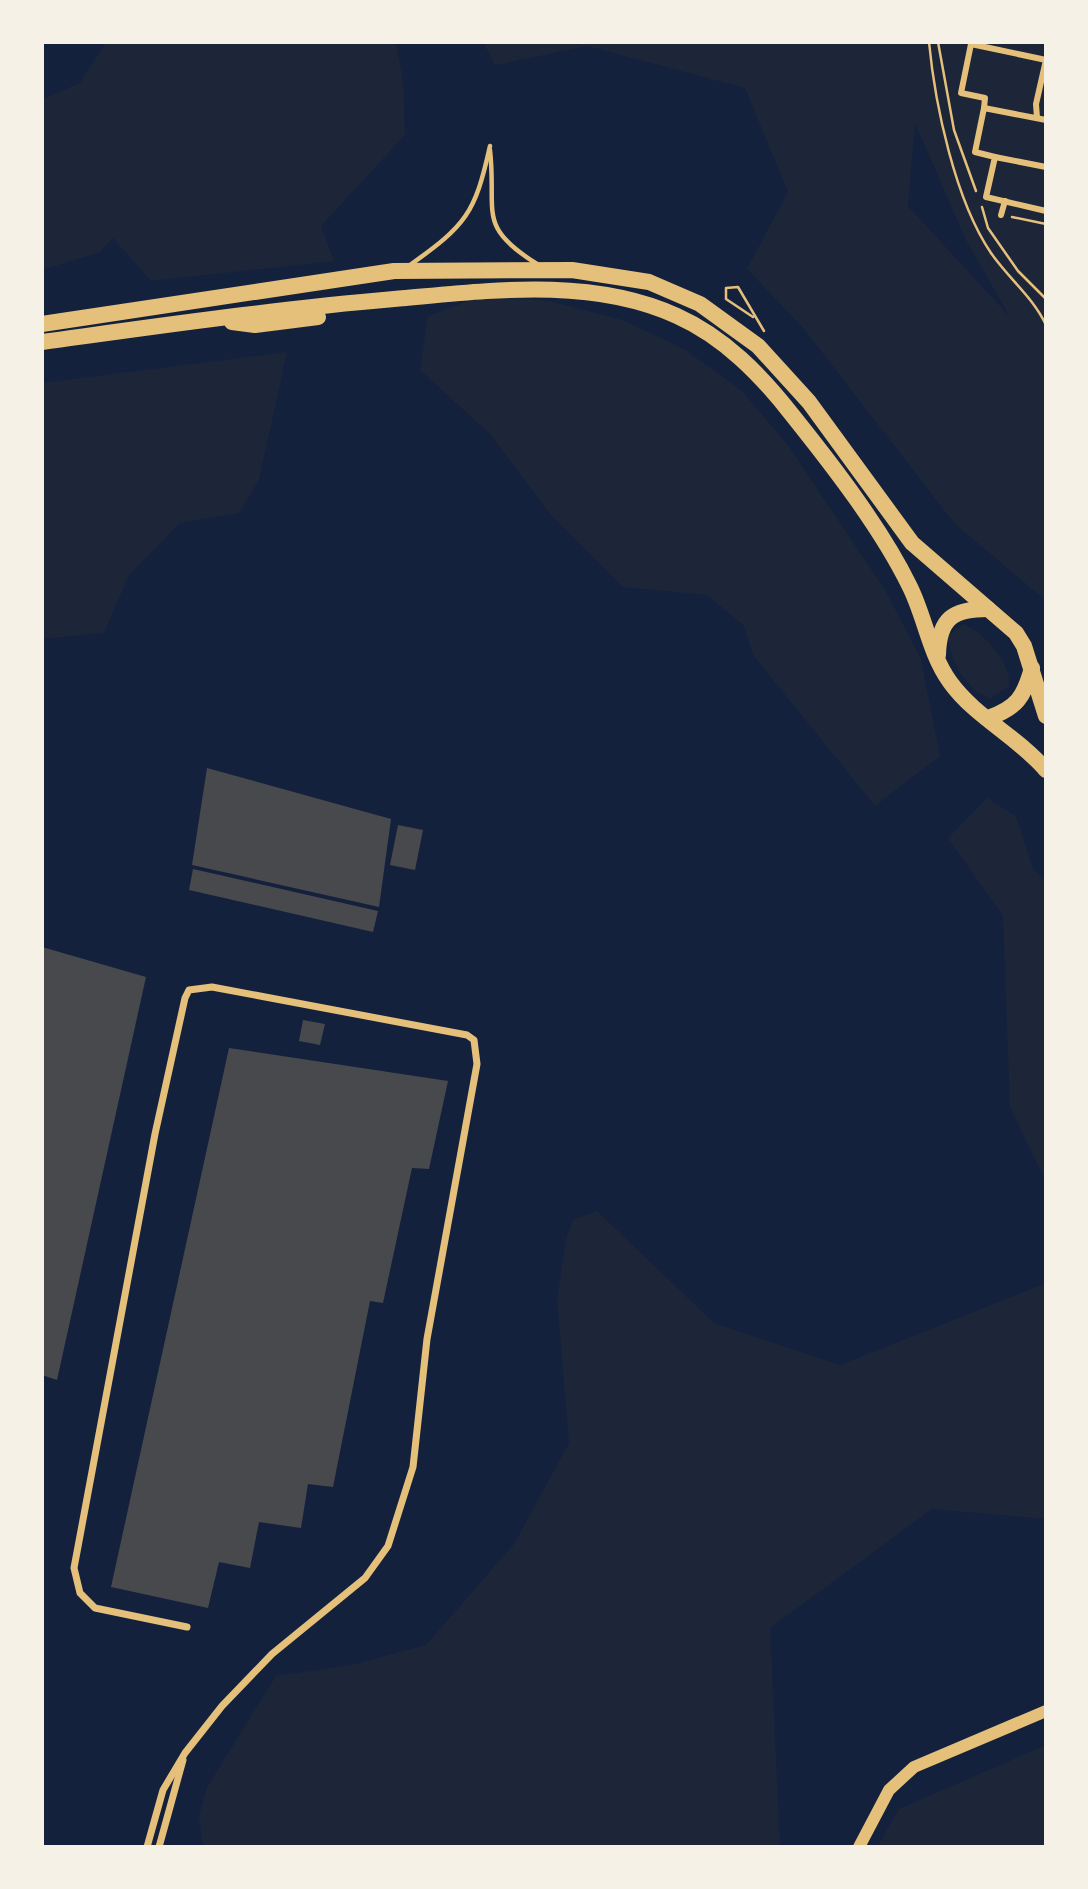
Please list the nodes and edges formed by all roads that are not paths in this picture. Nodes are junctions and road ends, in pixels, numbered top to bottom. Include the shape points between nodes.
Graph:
1 (984, 108) junction
2 (1037, 118) junction
3 (1046, 120) edge
4 (995, 157) junction
5 (1046, 167) edge
6 (1005, 201) junction
7 (1046, 211) edge
8 (1001, 215) road end
9 (547, 270) junction
10 (402, 271) junction
11 (42, 324) edge
12 (42, 342) edge
13 (988, 609) junction
14 (938, 661) junction
15 (1032, 668) junction
16 (1046, 716) edge
17 (988, 718) junction
18 (1046, 770) edge
19 (187, 1627) dead end
20 (1046, 1711) edge
21 (184, 1753) junction
22 (147, 1847) edge
23 (159, 1847) edge
24 (859, 1847) edge

1 - 2 street
1 - 2 street via 985,97 961,93 971,44 1046,60
1 - 4 street via 975,152
2 - 3 street
4 - 5 street
4 - 6 street via 986,197
6 - 7 street
6 - 8 street
9 - 10 highway
9 - 10 lane via 510,247 494,224 490,146 472,210 453,235
9 - 13 highway via 649,282 700,304 750,339 809,402 898,527
10 - 11 highway
12 - 14 highway via 206,318 458,294 588,292 651,306 705,331 735,352 793,415 889,548 911,587
13 - 14 highway via 966,609 944,624 938,639
13 - 15 highway via 1016,633
14 - 17 highway via 959,693
15 - 16 highway
15 - 17 highway via 1025,692 1003,712
17 - 18 highway
19 - 21 street via 95,1608 79,1593 74,1568 184,998 190,990 212,987 467,1035 474,1040 477,1064 427,1339 412,1467 388,1546 365,1578 272,1654
20 - 24 street via 914,1767 889,1790
21 - 22 street via 163,1790
21 - 23 street

